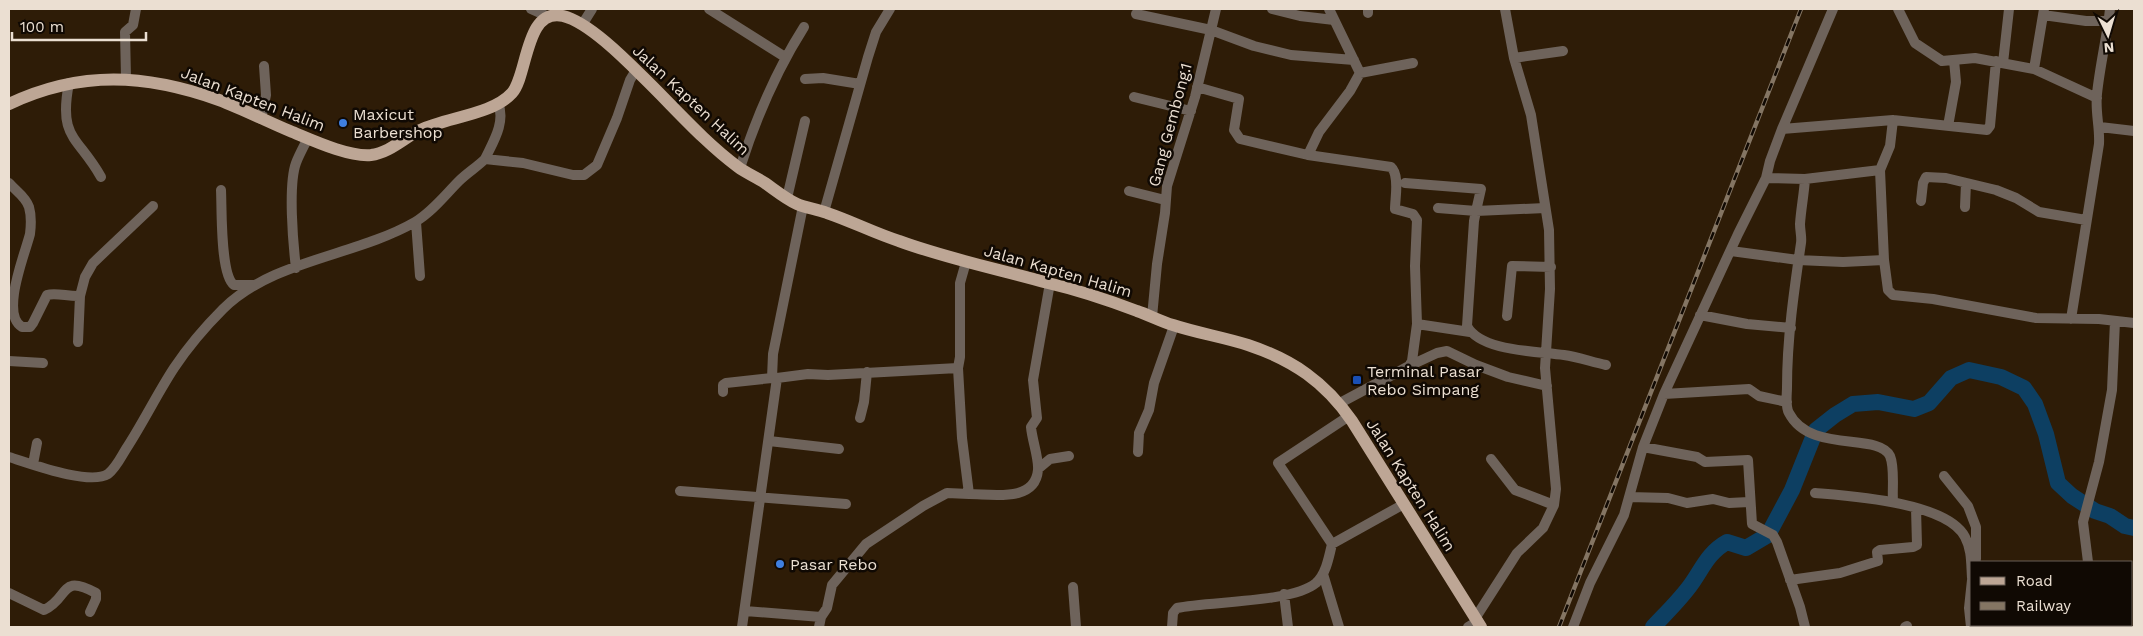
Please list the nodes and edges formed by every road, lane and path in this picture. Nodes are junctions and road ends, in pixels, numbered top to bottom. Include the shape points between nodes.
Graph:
1 (136, 9) edge
2 (531, 9) edge
3 (592, 9) edge
4 (709, 9) edge
5 (890, 9) edge
6 (1216, 9) edge
7 (1272, 9) edge
8 (1329, 9) edge
9 (1505, 9) edge
10 (1833, 9) edge
11 (1898, 9) edge
12 (2009, 9) edge
13 (2110, 9) edge
14 (2044, 12) edge
15 (1136, 14) dead end
16 (549, 17) junction
17 (1334, 20) junction
18 (2109, 21) junction
19 (582, 25) junction
20 (804, 27) dead end
21 (1211, 30) junction
22 (1562, 51) dead end
23 (785, 57) junction
24 (1514, 58) junction
25 (1354, 60) junction
26 (1954, 60) junction
27 (1413, 62) dead end
28 (2000, 62) junction
29 (264, 66) dead end
30 (2034, 69) junction
31 (636, 70) junction
32 (1360, 73) junction
33 (126, 78) junction
34 (805, 79) dead end
35 (69, 83) junction
36 (860, 84) junction
37 (1197, 88) junction
38 (1134, 97) dead end
39 (2097, 98) junction
40 (498, 103) junction
41 (9, 104) edge
42 (1191, 111) junction
43 (261, 119) junction
44 (1893, 120) junction
45 (805, 121) dead end
46 (1948, 126) junction
47 (2100, 127) junction
48 (1782, 129) junction
49 (2134, 131) edge
50 (308, 138) junction
51 (1308, 155) junction
52 (485, 159) junction
53 (740, 168) junction
54 (1880, 170) junction
55 (101, 178) dead end
56 (1766, 178) junction
57 (1805, 179) junction
58 (1405, 183) dead end
59 (1966, 183) junction
60 (9, 184) edge
61 (221, 190) dead end
62 (1129, 191) dead end
63 (787, 198) junction
64 (1165, 200) junction
65 (1921, 201) dead end
66 (152, 206) dead end
67 (803, 206) junction
68 (1965, 207) dead end
69 (1438, 208) dead end
70 (1545, 208) junction
71 (1476, 211) junction
72 (824, 212) junction
73 (2086, 220) junction
74 (416, 222) junction
75 (1730, 251) junction
76 (1798, 260) junction
77 (1884, 260) junction
78 (966, 262) junction
79 (1550, 267) junction
80 (296, 268) junction
81 (420, 276) dead end
82 (1050, 283) junction
83 (254, 285) junction
84 (80, 296) junction
85 (1700, 315) junction
86 (1507, 316) dead end
87 (1152, 317) junction
88 (2071, 319) junction
89 (2115, 321) junction
90 (1417, 324) junction
91 (2134, 324) edge
92 (1174, 326) junction
93 (1791, 328) junction
94 (1470, 332) junction
95 (78, 342) dead end
96 (1545, 353) junction
97 (9, 361) edge
98 (43, 363) dead end
99 (1606, 365) dead end
100 (1409, 366) junction
101 (958, 368) junction
102 (867, 372) junction
103 (775, 378) junction
104 (1547, 386) junction
105 (723, 392) dead end
106 (1664, 394) junction
107 (1787, 402) junction
108 (1340, 403) junction
109 (1349, 416) junction
110 (860, 418) dead end
111 (769, 442) junction
112 (37, 443) dead end
113 (1643, 447) junction
114 (839, 449) dead end
115 (1138, 452) dead end
116 (1069, 456) dead end
117 (9, 457) edge
118 (1491, 459) dead end
119 (33, 464) junction
120 (1038, 469) junction
121 (1944, 476) dead end
122 (680, 491) dead end
123 (1815, 493) dead end
124 (969, 494) junction
125 (761, 497) junction
126 (1629, 497) junction
127 (1749, 502) junction
128 (1893, 502) junction
129 (846, 504) dead end
130 (1404, 504) junction
131 (1554, 505) junction
132 (1916, 508) junction
133 (1332, 544) junction
134 (1971, 561) edge
135 (1976, 561) edge
136 (2088, 561) edge
137 (1323, 574) junction
138 (1790, 580) junction
139 (1073, 587) dead end
140 (9, 593) edge
141 (1284, 594) junction
142 (1970, 598) edge
143 (745, 611) junction
144 (90, 612) dead end
145 (1970, 618) edge
146 (820, 622) edge
147 (1476, 623) edge
148 (742, 627) edge
149 (1076, 627) edge
150 (1172, 627) edge
151 (1288, 627) edge
152 (1339, 627) edge
153 (1573, 627) edge
154 (1805, 627) edge

1 - 33 street via 133,25 125,32
2 - 16 street
3 - 19 street
4 - 23 street
5 - 36 street via 876,32
6 - 21 street, Gang Gembong.1
7 - 17 street
8 - 17 street
9 - 24 street
10 - 48 street
11 - 26 street via 1915,43 1942,61
12 - 28 street
13 - 18 street
14 - 18 street via 2086,21
14 - 30 street
15 - 21 street
16 - 19 main road, Jalan Kapten Halim via 560,15
16 - 40 main road, Jalan Kapten Halim via 532,36 518,84 508,97
17 - 25 street
18 - 39 street
19 - 31 main road, Jalan Kapten Halim
20 - 23 street
21 - 25 street via 1291,55
21 - 37 street, Gang Gembong.1
22 - 24 street
23 - 53 street via 754,124
24 - 70 street via 1531,116
25 - 32 street
26 - 28 street via 1966,58
26 - 46 street via 1956,82
27 - 32 street
28 - 30 street
28 - 46 street via 1987,130
29 - 43 street via 266,95
30 - 39 street
31 - 52 street via 592,171 573,175 523,163
31 - 53 main road, Jalan Kapten Halim
32 - 51 street via 1319,132
33 - 35 main road, Jalan Kapten Halim
33 - 43 main road, Jalan Kapten Halim via 177,87 222,101
34 - 36 street via 823,78
35 - 41 main road, Jalan Kapten Halim
35 - 55 street via 67,126 71,137
36 - 72 street
37 - 42 street, Gang Gembong.1
37 - 51 street via 1239,99 1234,130 1240,139
38 - 42 street
39 - 47 street
40 - 50 main road, Jalan Kapten Halim via 420,130 378,154 356,154
40 - 52 street via 502,117
42 - 64 street, Gang Gembong.1
43 - 50 main road, Jalan Kapten Halim
44 - 46 street
44 - 48 street
44 - 54 street via 1890,146
45 - 63 street
47 - 49 street
47 - 73 street
48 - 56 street
50 - 80 street via 294,175 292,240
51 - 90 street via 1394,170 1395,209 1413,214 1418,224 1415,266
52 - 74 street
53 - 63 main road, Jalan Kapten Halim
54 - 57 street
54 - 77 street
56 - 57 street
56 - 75 street
57 - 76 street
58 - 71 street via 1481,189
59 - 65 street via 1926,178
59 - 68 street
59 - 73 street via 1996,190 2039,212
60 - 84 street via 28,205 30,220 30,234 12,296 16,322 22,327 30,327 47,295
61 - 83 street via 228,277 234,285
62 - 64 street
63 - 67 main road, Jalan Kapten Halim
64 - 87 street, Gang Gembong.1
66 - 84 street via 92,263
67 - 72 main road, Jalan Kapten Halim
67 - 103 street via 773,354
69 - 71 street
70 - 71 street
70 - 79 street
71 - 94 street via 1467,326
72 - 78 main road, Jalan Kapten Halim via 900,242
73 - 88 street
74 - 80 street
74 - 81 street
75 - 76 street
75 - 85 street
76 - 77 street
76 - 93 street
77 - 88 street via 1888,290 1893,295 2036,318
78 - 82 main road, Jalan Kapten Halim
78 - 101 street via 960,283
79 - 86 street via 1512,266
79 - 96 street
80 - 83 street
82 - 87 main road, Jalan Kapten Halim
82 - 120 street via 1033,380 1036,418 1031,427
83 - 119 street via 224,308 194,342 107,474 94,478
84 - 95 street
85 - 93 street
85 - 106 street
87 - 92 main road, Jalan Kapten Halim
88 - 89 street
89 - 91 street
89 - 136 street via 2112,390 2099,462 2083,522
90 - 94 street
90 - 100 street
92 - 108 main road, Jalan Kapten Halim via 1250,346 1289,362 1324,386
92 - 115 street via 1139,434
93 - 107 street
94 - 96 street via 1504,348
96 - 99 street
96 - 104 street
97 - 98 street
100 - 104 street via 1447,351 1500,374
100 - 108 street
101 - 102 street
101 - 124 street
102 - 103 street
102 - 110 street
103 - 105 street via 726,382
103 - 111 street
104 - 131 street via 1556,488
106 - 107 street via 1748,389 1759,396
106 - 113 street
107 - 128 street via 1788,412 1807,432 1831,441 1847,440 1870,445 1886,452 1892,469
108 - 109 main road, Jalan Kapten Halim
109 - 130 main road, Jalan Kapten Halim
109 - 133 street via 1278,463
111 - 114 street
111 - 125 street
112 - 119 street
113 - 126 street
113 - 127 street via 1697,457 1705,462 1748,460
116 - 120 street via 1050,459
117 - 119 street
118 - 131 street via 1515,490
120 - 124 street via 1030,488 1022,492
121 - 135 street via 1968,506 1976,527
122 - 125 street
123 - 128 street
124 - 146 street via 947,493 866,544 832,585
125 - 129 street
125 - 143 street
126 - 127 street via 1668,498 1687,503 1713,499 1729,503
126 - 153 street
127 - 138 street via 1752,524 1773,535 1778,542
128 - 132 street
130 - 133 street
130 - 147 main road, Jalan Kapten Halim
131 - 147 street via 1543,528 1517,552
132 - 134 street via 1942,516 1965,535
132 - 138 street via 1917,544 1913,547 1880,550 1877,552 1878,562 1840,573
133 - 137 street
137 - 141 street via 1305,589
137 - 152 street
138 - 154 street
139 - 149 street
140 - 144 street via 44,610 67,589 78,584 96,593
141 - 150 street via 1177,608 1173,613
141 - 151 street
142 - 145 street
143 - 146 street
143 - 148 street

